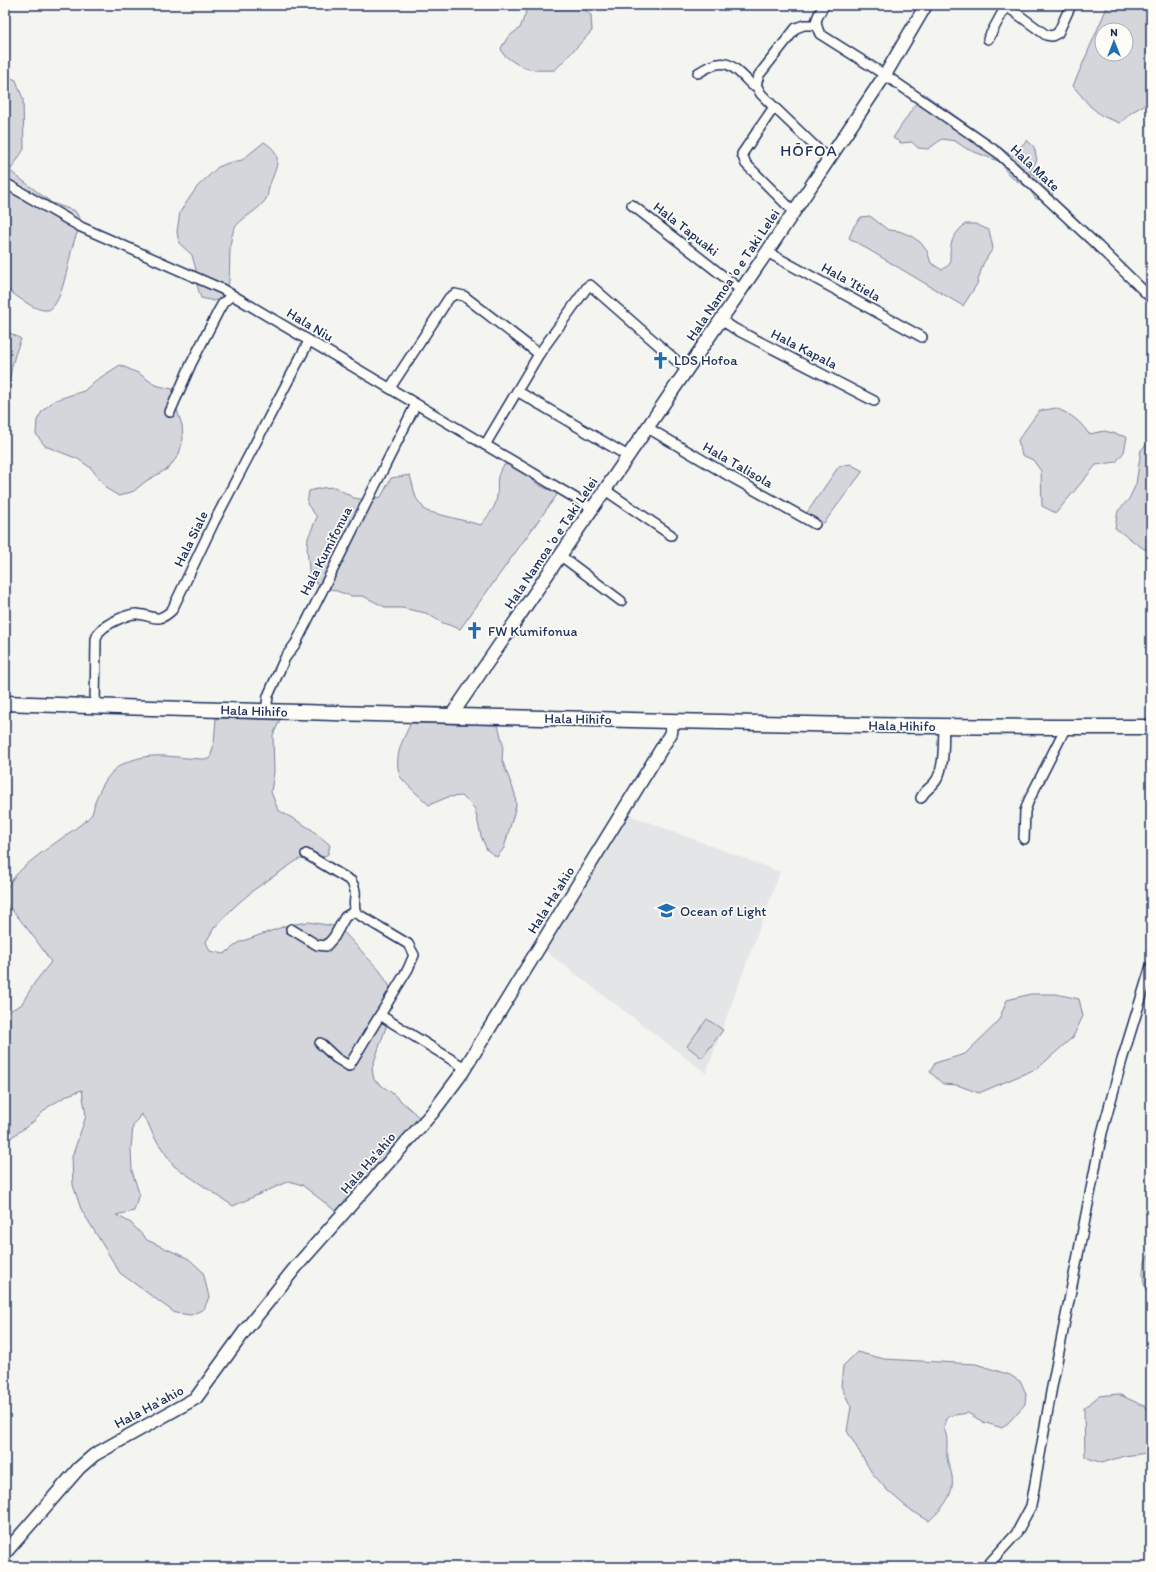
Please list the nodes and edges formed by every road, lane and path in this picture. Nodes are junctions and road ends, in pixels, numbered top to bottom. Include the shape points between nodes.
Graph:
1 (824, 5) edge
2 (926, 5) edge
3 (1006, 5) edge
4 (1071, 5) edge
5 (815, 25) junction
6 (988, 39) dead end
7 (698, 74) dead end
8 (884, 75) junction
9 (756, 85) junction
10 (774, 107) junction
11 (828, 159) junction
12 (5, 183) edge
13 (632, 205) dead end
14 (794, 212) junction
15 (767, 252) junction
16 (741, 290) junction
17 (232, 295) junction
18 (1151, 298) edge
19 (721, 320) junction
20 (922, 337) dead end
21 (309, 341) junction
22 (539, 354) junction
23 (687, 370) junction
24 (390, 388) junction
25 (517, 392) junction
26 (874, 401) dead end
27 (416, 404) junction
28 (170, 412) dead end
29 (648, 428) junction
30 (485, 445) junction
31 (628, 456) junction
32 (605, 490) junction
33 (592, 508) junction
34 (815, 524) dead end
35 (671, 535) dead end
36 (561, 556) junction
37 (621, 601) dead end
38 (5, 703) edge
39 (95, 706) junction
40 (266, 712) junction
41 (451, 716) junction
42 (672, 722) junction
43 (944, 726) junction
44 (1066, 727) junction
45 (1151, 727) edge
46 (921, 798) dead end
47 (1024, 839) dead end
48 (306, 854) dead end
49 (355, 911) junction
50 (291, 929) dead end
51 (1151, 966) edge
52 (380, 1015) junction
53 (320, 1043) dead end
54 (465, 1068) junction
55 (5, 1553) edge
56 (986, 1567) edge

1 - 5 street
2 - 8 street, Hala Namoa 'o e Taki Lelei
3 - 4 street via 1046,35 1052,36 1058,33
3 - 6 street
5 - 8 street, Hala Mate via 820,34
5 - 9 street via 804,24 796,28 759,75
7 - 9 street via 710,65 722,63 734,67 752,85
8 - 11 street, Hala Namoa 'o e Taki Lelei
8 - 18 street, Hala Mate via 997,152
9 - 10 street
10 - 11 street
10 - 14 street via 742,154 746,164
11 - 14 street, Hala Namoa 'o e Taki Lelei
12 - 17 street, Hala Niu via 81,228
13 - 16 street, Hala Tapuaki
14 - 15 street, Hala Namoa 'o e Taki Lelei
15 - 16 street, Hala Namoa 'o e Taki Lelei
15 - 20 street, Hala 'Itiela
16 - 19 street, Hala Namoa 'o e Taki Lelei
17 - 21 street, Hala Niu
17 - 28 street via 219,310
19 - 23 street, Hala Namoa 'o e Taki Lelei
19 - 26 street, Hala Kapala via 735,330
21 - 24 street, Hala Niu
21 - 39 street, Hala Siale via 214,522 172,610 164,617 125,615 100,631 96,639
22 - 23 street via 590,285
22 - 24 street via 464,296 455,294 449,298
22 - 25 street
23 - 29 street, Hala Namoa 'o e Taki Lelei
24 - 27 street, Hala Niu
25 - 30 street
25 - 31 street
27 - 30 street, Hala Niu
27 - 40 street, Hala Kumifonua via 296,643 285,658 268,696
29 - 31 street, Hala Namoa 'o e Taki Lelei
29 - 34 street, Hala Talisola
30 - 33 street, Hala Niu
31 - 32 street, Hala Namoa 'o e Taki Lelei
32 - 33 street, Hala Namoa 'o e Taki Lelei
32 - 35 street
33 - 36 street, Hala Namoa 'o e Taki Lelei
36 - 37 street
36 - 41 street, Hala Namoa 'o e Taki Lelei
38 - 39 main road, Hala Hihifo
39 - 40 main road, Hala Hihifo
40 - 41 main road, Hala Hihifo
41 - 42 main road, Hala Hihifo
42 - 43 main road, Hala Hihifo
42 - 54 street, Hala Ha'ahio via 671,733
43 - 44 main road, Hala Hihifo
43 - 46 street via 941,772
44 - 45 main road, Hala Hihifo
44 - 47 street via 1029,800 1025,811
48 - 49 street via 351,882 356,893
49 - 50 street via 345,917 326,946 317,945
49 - 52 street via 408,944 414,955
51 - 56 street via 1102,1133 1031,1506 1016,1534
52 - 53 street via 349,1066
52 - 54 street
54 - 55 street, Hala Ha'ahio via 433,1112 295,1268 196,1398 94,1455 79,1468

